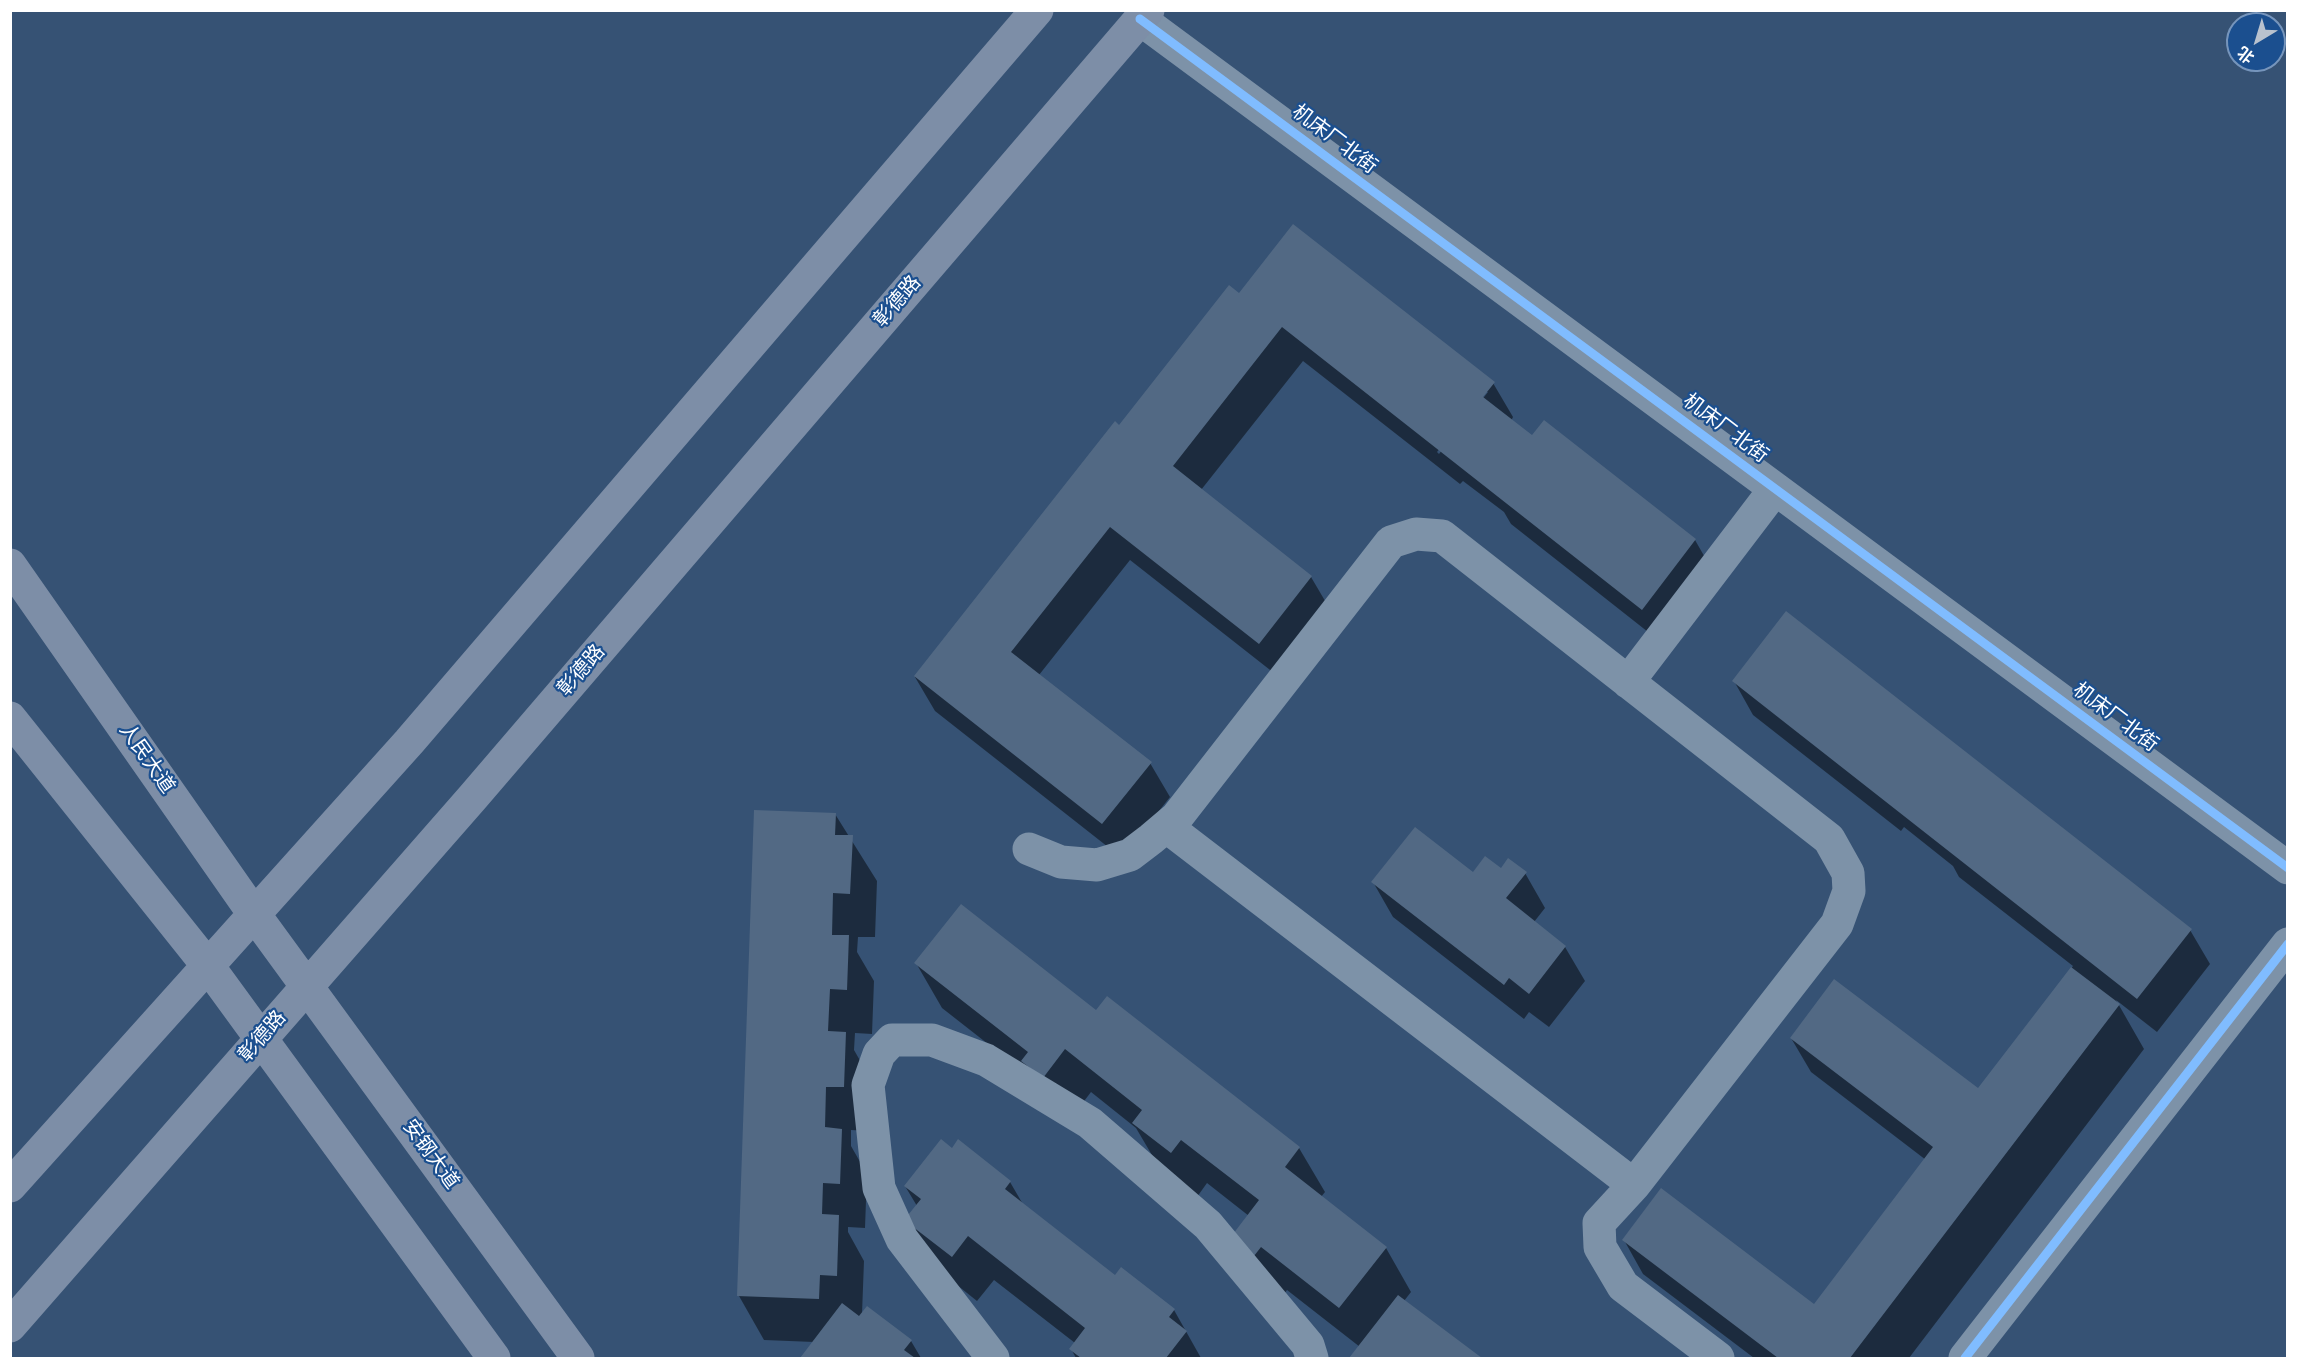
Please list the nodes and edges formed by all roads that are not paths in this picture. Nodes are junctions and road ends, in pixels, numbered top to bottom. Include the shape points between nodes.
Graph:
1 (1037, 10) edge
2 (1144, 15) edge
3 (1775, 489) junction
4 (10, 565) edge
5 (1628, 682) junction
6 (10, 718) edge
7 (1167, 826) junction
8 (1029, 849) dead end
9 (2288, 868) edge
10 (254, 914) junction
11 (2288, 944) edge
12 (282, 952) joint
13 (208, 966) junction
14 (307, 987) junction
15 (261, 1039) junction
16 (1634, 1185) junction
17 (10, 1186) edge
18 (10, 1326) edge
19 (494, 1359) edge
20 (578, 1359) edge
21 (993, 1359) edge
22 (1312, 1359) edge
23 (1718, 1359) edge
24 (1965, 1359) edge

1 - 10 main road via 417,733
2 - 3 street, 机床厂北街
2 - 14 main road, 彰德路
3 - 5 street
3 - 9 street, 机床厂北街
4 - 10 main road, 人民大道
5 - 7 street via 1442,536 1416,534 1391,542
5 - 16 street via 1829,839 1848,873 1849,891 1837,924
6 - 13 main road
7 - 8 street via 1130,855 1097,865 1061,862
7 - 16 street
10 - 12 main road, 人民大道
10 - 13 main road
11 - 24 street
12 - 14 main road, 安钢大道
13 - 15 main road
13 - 17 main road
14 - 15 main road, 彰德路
14 - 20 main road, 安钢大道
15 - 18 main road, 彰德路
15 - 19 main road
16 - 23 street via 1599,1223 1600,1247 1623,1286
21 - 22 street via 902,1239 879,1188 868,1085 879,1054 892,1040 932,1040 986,1060 1090,1123 1208,1225 1308,1345

